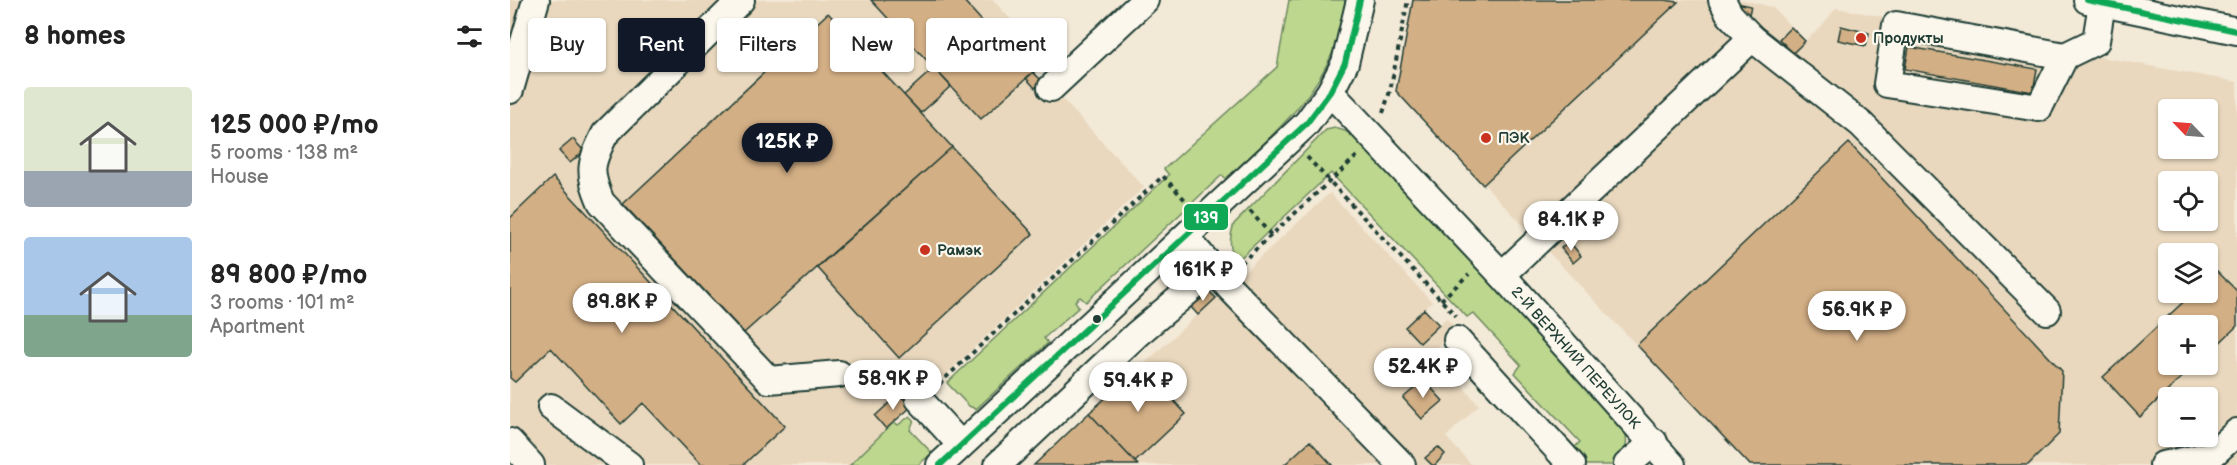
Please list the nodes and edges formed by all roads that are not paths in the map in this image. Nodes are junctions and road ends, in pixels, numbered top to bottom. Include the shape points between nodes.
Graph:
1 (536, 0) edge
2 (741, 0) edge
3 (1145, 0) edge
4 (1360, 0) edge
5 (1722, 0) edge
6 (2095, 1) edge
7 (2237, 31) edge
8 (1752, 38) junction
9 (2065, 56) junction
10 (1052, 88) dead end
11 (510, 90) edge
12 (1330, 92) junction
13 (1185, 237) junction
14 (1494, 266) junction
15 (1214, 271) junction
16 (2047, 311) dead end
17 (1457, 340) road end
18 (839, 374) dead end
19 (920, 400) road end
20 (551, 407) dead end
21 (2237, 432) edge
22 (510, 442) edge
23 (1654, 442) junction
24 (961, 445) junction
25 (531, 465) edge
26 (629, 465) edge
27 (940, 465) edge
28 (998, 465) edge
29 (1402, 465) edge
30 (1572, 465) edge
31 (1627, 465) edge
32 (1672, 465) edge
33 (2163, 465) edge

1 - 11 street
2 - 18 street via 605,134 594,156 592,180 601,202 769,380
3 - 10 street
4 - 12 street via 1345,63
5 - 8 street via 1730,15
6 - 7 street
6 - 9 street via 2096,41
8 - 14 street
8 - 16 street via 1861,124
9 - 9 street via 1896,25 1887,84 2039,108
12 - 13 street via 1307,123
12 - 14 street, 2-Й ВЕРХНИЙ ПЕРЕУЛОК
13 - 15 street
13 - 24 street
14 - 23 street, 2-Й ВЕРХНИЙ ПЕРЕУЛОК
15 - 28 street via 1137,334
15 - 29 street
17 - 30 street
19 - 24 street
20 - 26 street
21 - 33 street via 2212,455
22 - 25 street
23 - 31 street
23 - 32 street, 2-Й ВЕРХНИЙ ПЕРЕУЛОК
24 - 27 street

